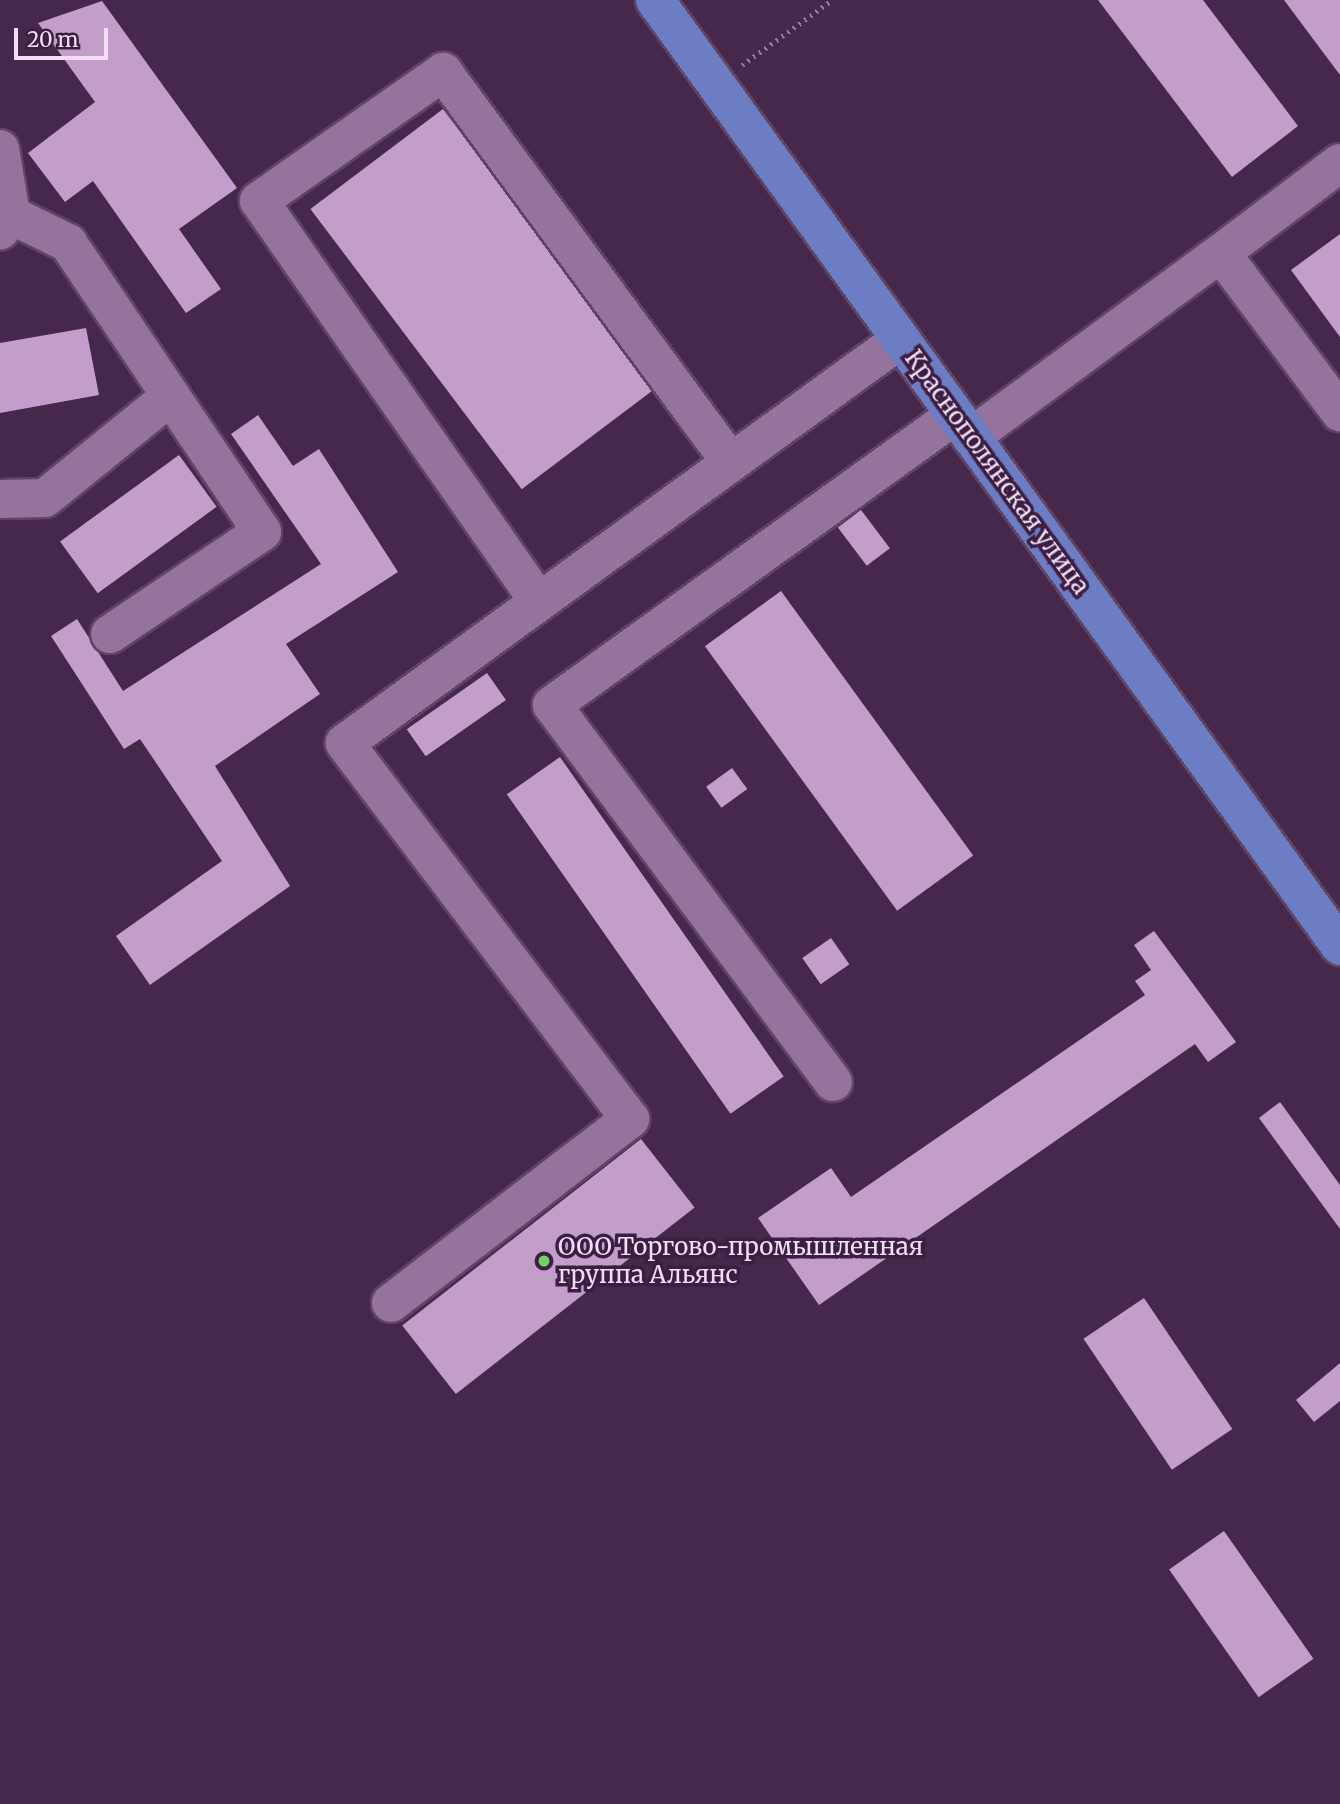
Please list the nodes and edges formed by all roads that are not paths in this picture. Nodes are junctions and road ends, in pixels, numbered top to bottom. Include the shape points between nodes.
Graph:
1 (655, 2) edge
2 (0, 149) edge
3 (1340, 163) edge
4 (6, 223) edge
5 (1221, 253) junction
6 (901, 339) junction
7 (171, 396) junction
8 (1340, 412) edge
9 (964, 426) junction
10 (731, 462) junction
11 (0, 499) edge
12 (539, 602) junction
13 (110, 635) dead end
14 (1340, 946) edge
15 (833, 1082) dead end
16 (391, 1303) dead end

1 - 6 main road, Краснополянская улица
2 - 4 lane
3 - 5 lane
4 - 7 lane via 68,243
5 - 8 lane
5 - 9 lane
6 - 9 main road, Краснополянская улица
6 - 10 lane
7 - 11 lane via 45,498
7 - 13 lane via 262,532
9 - 14 main road, Краснополянская улица
9 - 15 lane via 552,705
10 - 12 lane
10 - 12 lane via 443,72 259,201
12 - 16 lane via 345,743 630,1119

